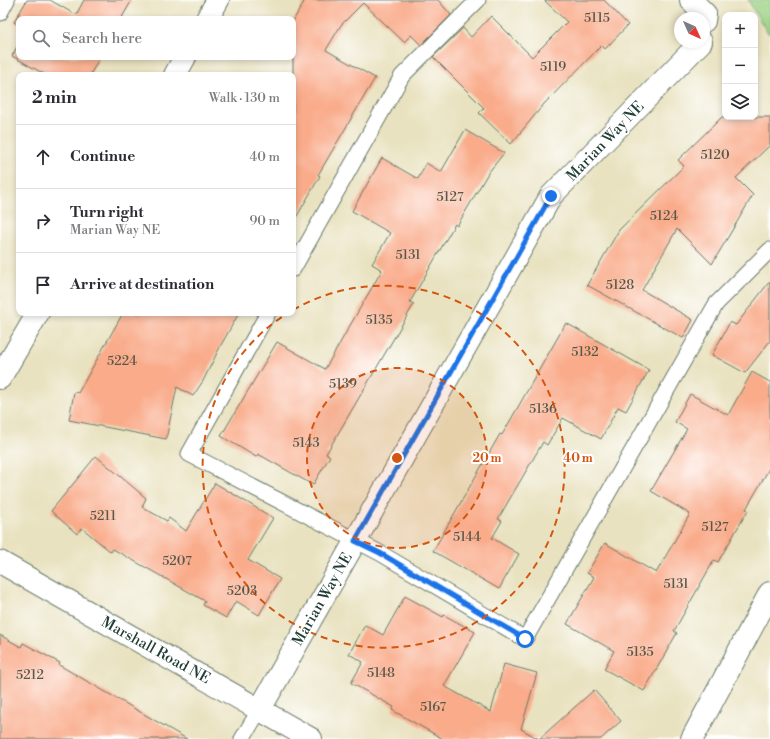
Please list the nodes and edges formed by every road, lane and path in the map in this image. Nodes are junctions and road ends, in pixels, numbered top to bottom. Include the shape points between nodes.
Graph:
1 (7, 0) edge
2 (218, 0) edge
3 (478, 0) edge
4 (691, 0) edge
5 (703, 12) edge
6 (0, 13) edge
7 (209, 16) edge
8 (695, 48) edge
9 (183, 60) edge
10 (177, 72) edge
11 (770, 250) edge
12 (296, 264) edge
13 (36, 316) edge
14 (266, 316) edge
15 (0, 378) edge
16 (355, 541) junction
17 (0, 562) edge
18 (770, 593) edge
19 (260, 709) junction
20 (242, 739) edge
21 (311, 739) edge
22 (692, 739) edge

1 - 6 lane
2 - 7 street
3 - 12 lane via 402,76
4 - 5 street
8 - 16 street, Marian Way NE via 551,196
9 - 10 street
11 - 16 lane via 716,304 525,639 380,553
13 - 15 street
14 - 16 lane via 189,454
16 - 19 street, Marian Way NE
17 - 19 street, Marshall Road NE
18 - 22 street
19 - 20 lane
19 - 21 street, Marshall Road NE

